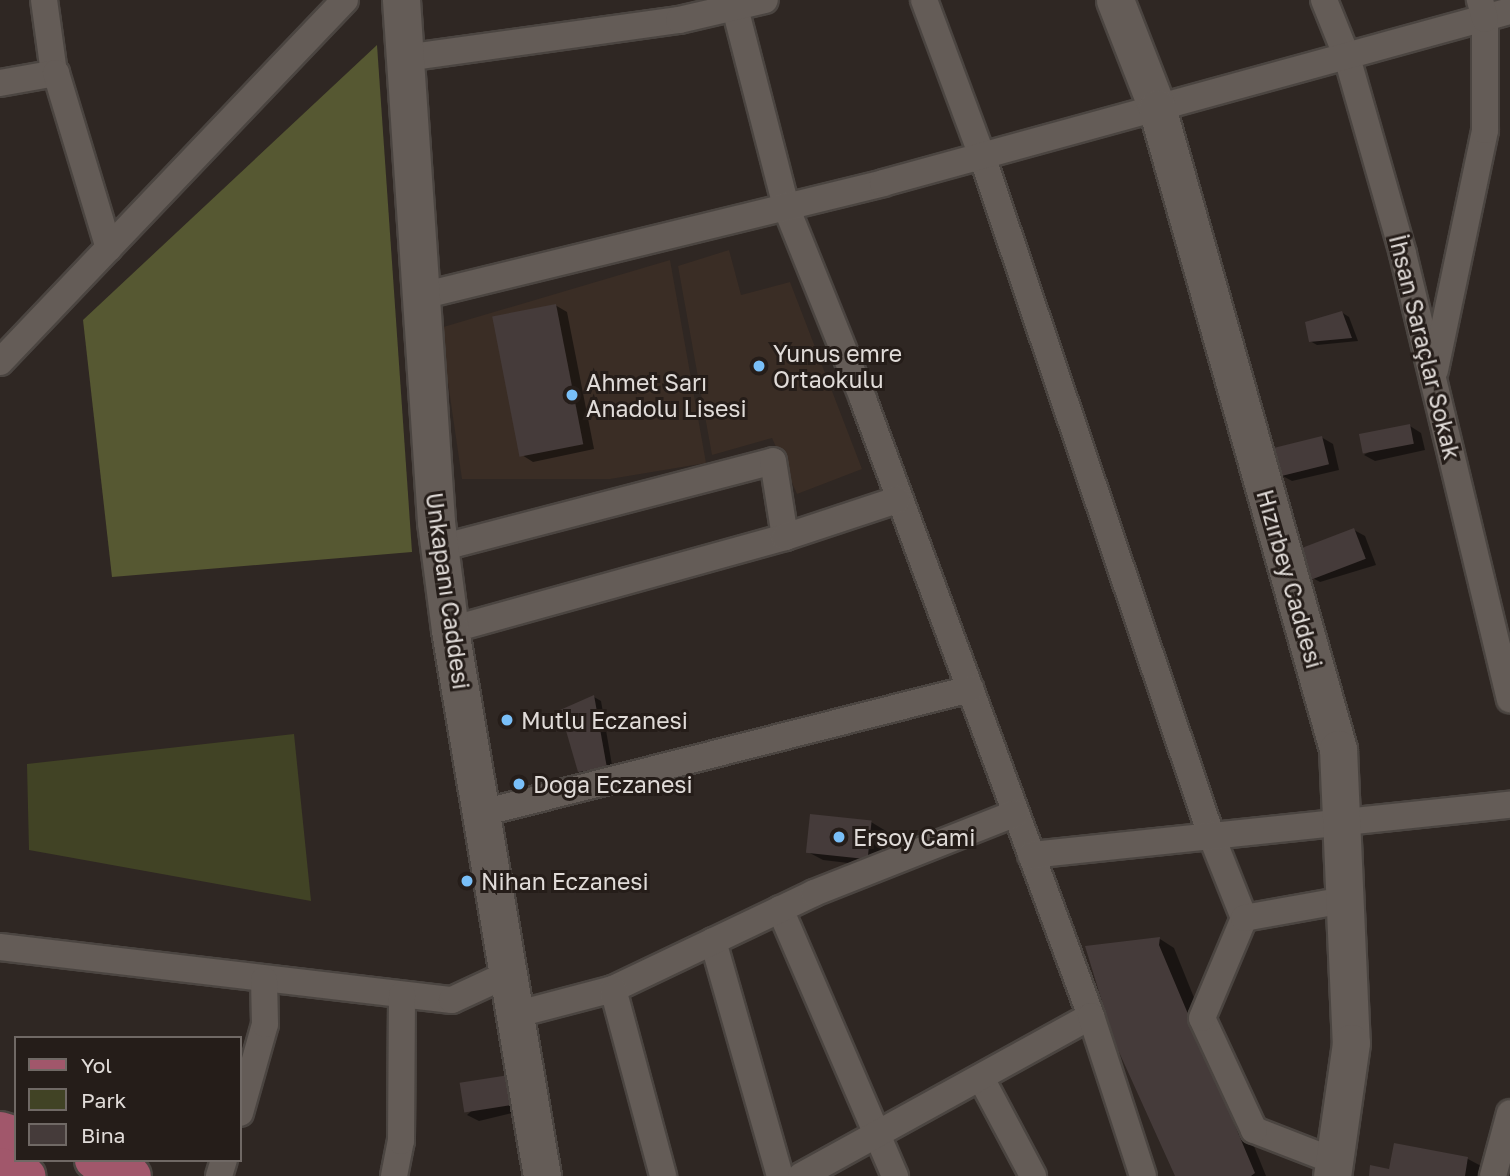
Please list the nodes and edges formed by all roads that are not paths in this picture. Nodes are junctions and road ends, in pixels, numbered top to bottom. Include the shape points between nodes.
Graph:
1 (44, 0) edge
2 (345, 0) edge
3 (401, 0) edge
4 (765, 0) edge
5 (924, 0) edge
6 (1115, 0) edge
7 (1324, 0) edge
8 (733, 4) edge
9 (1492, 10) edge
10 (1347, 57) junction
11 (405, 58) junction
12 (54, 73) junction
13 (0, 83) edge
14 (1157, 108) junction
15 (982, 156) junction
16 (786, 207) junction
17 (109, 248) junction
18 (421, 296) junction
19 (0, 362) edge
20 (1434, 379) junction
21 (897, 500) junction
22 (785, 537) junction
23 (440, 548) junction
24 (450, 630) junction
25 (970, 688) junction
26 (1510, 699) edge
27 (1510, 805) edge
28 (482, 813) junction
29 (1016, 813) junction
30 (1341, 821) junction
31 (1211, 835) junction
32 (1031, 855) junction
33 (1345, 900) junction
34 (780, 909) junction
35 (1244, 918) junction
36 (713, 941) junction
37 (0, 947) edge
38 (508, 974) junction
39 (264, 980) junction
40 (613, 989) junction
41 (402, 995) junction
42 (514, 1015) junction
43 (1091, 1016) junction
44 (981, 1078) junction
45 (242, 1106) edge
46 (1510, 1113) edge
47 (879, 1136) junction
48 (99, 1162) edge
49 (0, 1167) edge
50 (1333, 1168) edge
51 (26, 1176) edge
52 (132, 1176) edge
53 (394, 1176) edge
54 (542, 1176) edge
55 (663, 1176) edge
56 (780, 1176) edge
57 (801, 1176) edge
58 (895, 1176) edge
59 (1033, 1176) edge
60 (1143, 1176) edge
61 (1493, 1176) edge

1 - 12 street
2 - 17 street
3 - 11 main road, Unkapanı Caddesi
4 - 8 street
5 - 15 street
6 - 14 main road, Hızırbey Caddesi
7 - 10 street, İhsan Saraçlar Sokak
8 - 11 street via 678,20
8 - 16 street
9 - 10 street
9 - 20 street via 1485,130
10 - 14 street
10 - 20 street, İhsan Saraçlar Sokak
11 - 18 main road, Unkapanı Caddesi
12 - 13 street
12 - 17 street
14 - 15 street
14 - 30 main road, Hızırbey Caddesi via 1338,749
15 - 16 street
15 - 31 street
16 - 18 street
16 - 21 street via 863,399
17 - 19 street
18 - 23 main road, Unkapanı Caddesi
20 - 26 street, İhsan Saraçlar Sokak
21 - 22 street
21 - 25 street
22 - 23 street via 774,461
22 - 24 street
23 - 24 main road, Unkapanı Caddesi
24 - 28 main road, Unkapanı Caddesi
25 - 28 street
25 - 29 street
27 - 30 street
28 - 38 main road, Unkapanı Caddesi
29 - 32 street
29 - 34 street
30 - 31 street
30 - 33 main road, Hızırbey Caddesi
31 - 32 street
31 - 35 street
32 - 43 street
33 - 35 street
33 - 50 main road, Hızırbey Caddesi via 1351,1043
34 - 36 street
34 - 47 street
35 - 50 street via 1202,1018 1254,1130
36 - 40 street
36 - 56 street
37 - 39 street
38 - 41 street via 452,1000
38 - 42 main road, Unkapanı Caddesi
39 - 41 street
39 - 45 street via 265,1024
40 - 42 street
40 - 55 street
41 - 53 street via 401,1141
42 - 54 main road, Unkapanı Caddesi
43 - 44 street
43 - 60 street
44 - 47 street
44 - 59 street
46 - 61 street
47 - 57 street
47 - 58 street
48 - 52 main road
49 - 51 main road

